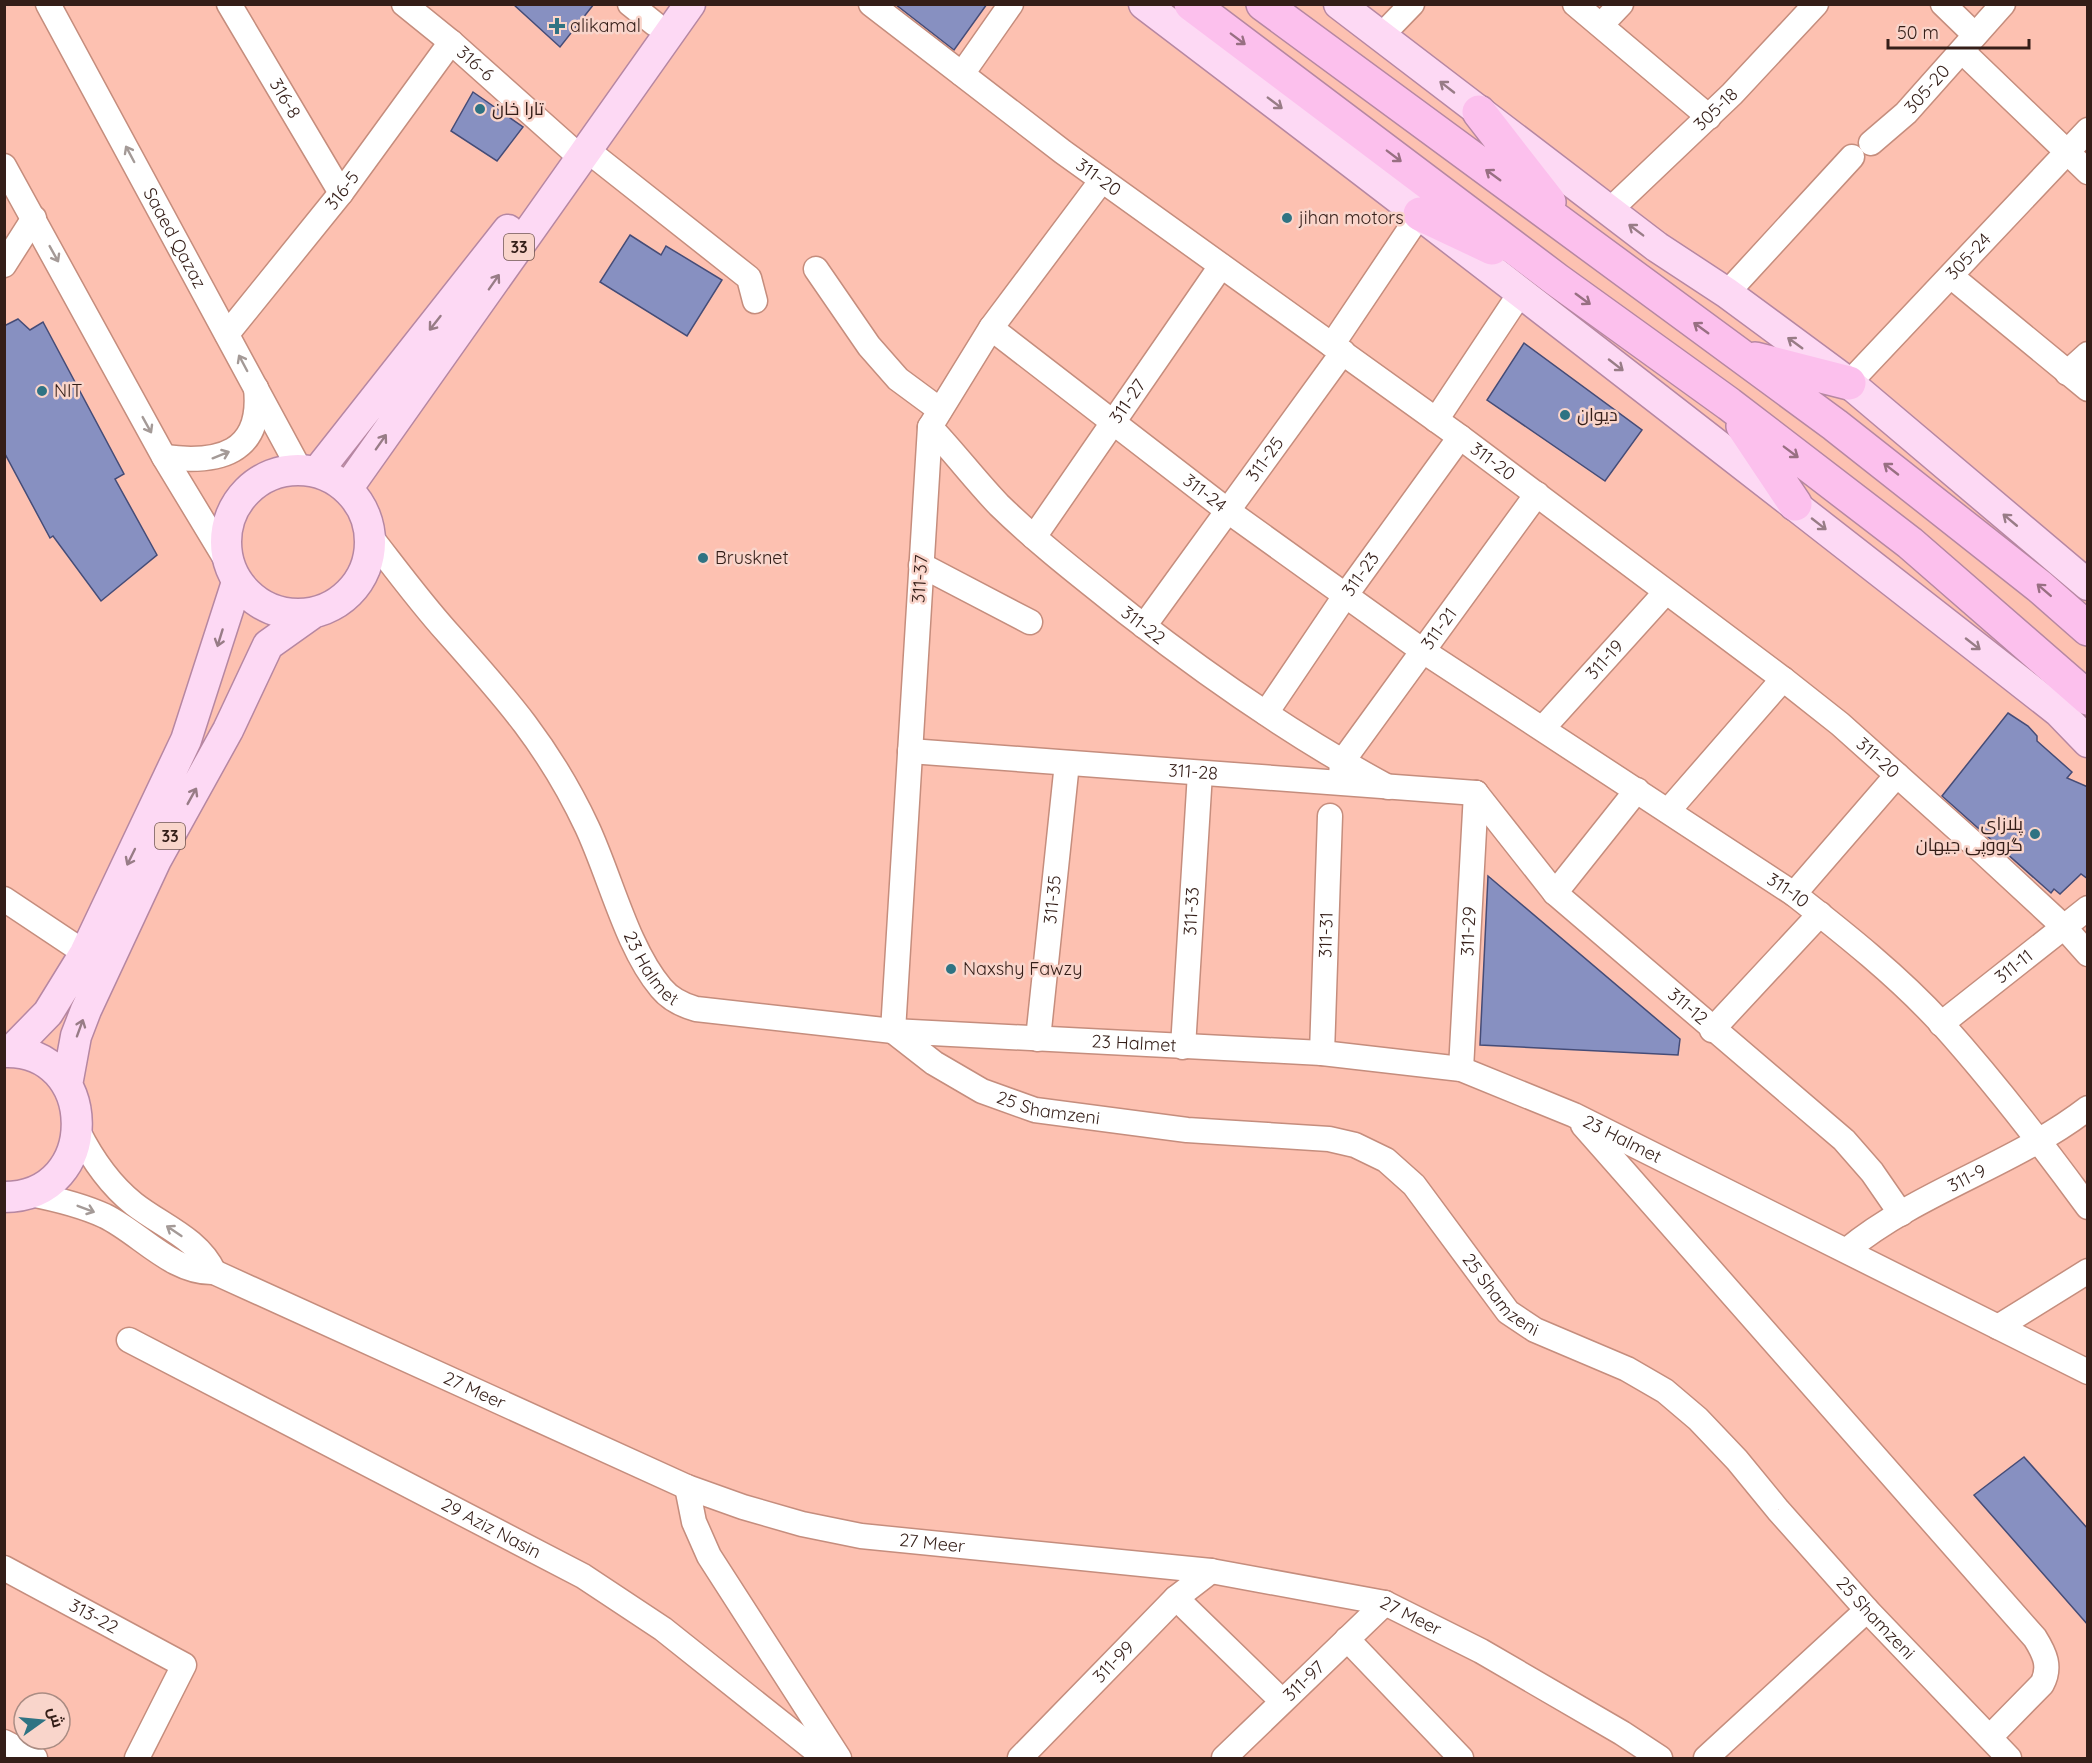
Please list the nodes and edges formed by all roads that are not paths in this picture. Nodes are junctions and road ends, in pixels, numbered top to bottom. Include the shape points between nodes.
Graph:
1 (48, 4) edge
2 (229, 4) edge
3 (404, 4) edge
4 (630, 4) edge
5 (690, 4) edge
6 (871, 4) edge
7 (1011, 4) edge
8 (1144, 4) edge
9 (1191, 4) edge
10 (1263, 4) edge
11 (1339, 4) edge
12 (1412, 4) edge
13 (1575, 4) edge
14 (1622, 4) edge
15 (1816, 4) edge
16 (1943, 4) edge
17 (2003, 4) edge
18 (661, 14) edge
19 (1601, 25) junction
20 (1382, 36) junction
21 (451, 42) junction
22 (1969, 44) junction
23 (962, 74) junction
24 (1479, 112) junction
25 (1708, 117) junction
26 (2088, 130) edge
27 (1871, 143) dead end
28 (579, 149) junction
29 (2066, 154) junction
30 (1852, 158) dead end
31 (4, 166) edge
32 (2088, 172) edge
33 (1102, 180) junction
34 (341, 194) junction
35 (1610, 210) junction
36 (1420, 214) junction
37 (34, 218) junction
38 (1574, 234) junction
39 (4, 265) edge
40 (1221, 266) junction
41 (816, 269) dead end
42 (1952, 277) junction
43 (1557, 280) junction
44 (1521, 292) junction
45 (1727, 293) junction
46 (755, 301) dead end
47 (991, 328) junction
48 (227, 334) junction
49 (1337, 349) junction
50 (2088, 354) edge
51 (1738, 355) junction
52 (2067, 373) junction
53 (1849, 383) junction
54 (256, 387) junction
55 (2088, 389) edge
56 (1729, 404) junction
57 (935, 418) junction
58 (1436, 420) junction
59 (1112, 423) junction
60 (1460, 437) junction
61 (164, 457) junction
62 (308, 471) junction
63 (347, 489) junction
64 (1537, 494) junction
65 (1795, 504) junction
66 (1228, 511) junction
67 (370, 536) junction
68 (1034, 537) junction
69 (921, 566) junction
70 (233, 574) junction
71 (2088, 585) edge
72 (1665, 593) junction
73 (1345, 596) junction
74 (313, 614) junction
75 (1030, 622) dead end
76 (1144, 626) junction
77 (2088, 629) edge
78 (1423, 651) junction
79 (1783, 679) junction
80 (2088, 698) edge
81 (1266, 713) junction
82 (1543, 728) junction
83 (2088, 742) edge
84 (910, 751) junction
85 (1067, 763) junction
86 (1200, 773) junction
87 (1341, 773) junction
88 (1897, 775) junction
89 (1637, 790) junction
90 (1476, 793) junction
91 (1668, 811) junction
92 (1330, 816) dead end
93 (1555, 893) junction
94 (1794, 894) junction
95 (4, 899) edge
96 (2088, 908) edge
97 (1820, 914) junction
98 (2064, 927) junction
99 (84, 953) junction
100 (2088, 954) edge
101 (1941, 1024) junction
102 (1712, 1030) junction
103 (893, 1031) junction
104 (1038, 1039) junction
105 (1183, 1047) junction
106 (8, 1052) edge
107 (1322, 1053) junction
108 (1461, 1069) junction
109 (67, 1084) junction
110 (2088, 1108) edge
111 (1574, 1115) junction
112 (78, 1131) junction
113 (2038, 1140) junction
114 (13, 1198) edge
115 (2088, 1207) edge
116 (1901, 1214) junction
117 (1847, 1250) junction
118 (2088, 1271) edge
119 (214, 1272) junction
120 (1998, 1327) junction
121 (129, 1340) dead end
122 (2088, 1372) edge
123 (687, 1487) junction
124 (4, 1568) edge
125 (1211, 1571) junction
126 (1176, 1598) junction
127 (1385, 1603) junction
128 (1867, 1611) junction
129 (1347, 1640) junction
130 (1282, 1701) junction
131 (1990, 1737) junction
132 (4, 1742) edge
133 (1449, 1755) edge
134 (1647, 1755) edge
135 (35, 1758) edge
136 (137, 1758) edge
137 (825, 1758) edge
138 (839, 1758) edge
139 (1020, 1758) edge
140 (1224, 1758) edge
141 (1706, 1758) edge
142 (2009, 1758) edge

48 -> 1 street, Saaed Qazaz
2 - 34 street, 316-8
3 - 21 street, 316-6
4 - 18 street
5 - 28 main road, 33
6 - 23 street, 311-20
7 - 23 street
8 -> 36 main road
9 -> 43 highway
38 -> 10 highway
11 - 20 main road
12 - 20 street
13 - 19 street
14 - 19 street
15 - 25 street, 305-18
16 - 22 street
17 - 22 street, 305-20
18 - 28 main road, 33
19 - 25 street
24 -> 20 main road
21 - 28 street, 316-6
21 - 34 street, 316-5
22 - 27 street, 305-20 via 1906,113
22 - 29 street
23 - 33 street, 311-20
24 - 35 main road
24 - 38 highway
25 - 35 street, 305-18
26 - 29 street, 305-24
28 - 46 street, 316-6 via 749,278
28 -> 62 main road, 33
63 -> 28 main road, 33
29 - 32 street
29 - 42 street, 305-24
30 - 45 street
31 - 37 street
33 - 40 street, 311-20
33 - 47 street, 311-37
34 - 48 street, 316-5
45 -> 35 main road
36 - 43 highway
36 - 44 main road
36 - 49 street, 311-25
37 - 39 street
37 -> 61 street
51 -> 38 highway
40 - 49 street, 311-20
40 - 59 street, 311-27
41 - 57 street, 311-22 via 869,346
42 - 52 street
42 - 53 street, 305-24
43 -> 56 highway
44 - 58 street
44 -> 65 main road
53 -> 45 main road
47 - 57 street, 311-37
47 - 59 street, 311-24
54 -> 48 street, Saaed Qazaz
49 - 58 street, 311-20
49 - 66 street, 311-25
50 - 52 street
51 - 53 highway
77 -> 51 highway via 1835,425
52 - 55 street
71 -> 53 main road
61 -> 54 street via 205,460 222,457 236,448 251,432 256,416
54 - 62 street, Saaed Qazaz
56 - 65 highway
56 -> 80 highway via 1911,543
57 - 68 street, 311-22 via 998,504
57 - 69 street, 311-37
58 - 60 street, 311-20
59 - 66 street, 311-24
59 - 68 street, 311-27
60 - 64 street, 311-20
60 - 73 street, 311-23
61 - 70 street
62 - 63 main road, 33 via 333,479
62 - 70 main road, 33 via 283,471 266,477 239,500 226,531
63 - 67 main road, 33 via 366,519
64 - 72 street, 311-20
64 - 78 street, 311-21
65 -> 83 main road via 2059,712
66 - 73 street, 311-24
66 - 76 street, 311-25
67 - 74 main road, 33 via 365,570 356,585 337,603
67 - 103 street, 23 Halmet via 545,749 588,828 642,959 662,990 683,1006 696,1009
68 - 76 street, 311-22
69 - 75 street
69 - 84 street, 311-37
70 - 74 main road, 33 via 248,595 263,606 287,614
70 -> 99 main road, 33 via 186,740
72 - 79 street, 311-20
72 - 82 street, 311-19
73 - 78 street, 311-24
73 - 81 street, 311-23
109 -> 74 main road, 33 via 76,1036 86,1010 156,860 228,730 268,645
76 - 81 street, 311-22
78 - 82 street, 311-10
78 - 87 street, 311-21
79 - 88 street, 311-20
79 - 91 street
81 - 87 street, 311-22
82 - 89 street, 311-10
84 - 85 street, 311-28
84 - 103 street, 311-37
85 - 86 street, 311-28
85 - 104 street, 311-35
86 - 87 street, 311-28
86 - 105 street, 311-33
87 - 90 street, 311-22 via 1388,787
88 - 94 street
88 - 98 street, 311-20
89 - 91 street, 311-10
89 - 93 street
90 - 93 street, 311-12
90 - 108 street, 311-29
91 - 94 street, 311-10
92 - 107 street, 311-31
93 - 102 street, 311-12
94 - 97 street, 311-10
95 - 99 street
96 - 98 street, 311-11
97 - 101 street, 311-10
97 - 102 street
98 - 100 street, 311-20
98 - 101 street, 311-11
99 - 106 main road, 33 via 48,1013
101 - 113 street, 311-10
102 - 116 street, 311-12 via 1844,1140
103 - 104 street, 23 Halmet
103 - 128 street, 25 Shamzeni via 934,1063 982,1091 1035,1110 1188,1130 1329,1139 1355,1145 1386,1160 1414,1185 1508,1312 1535,1330 1627,1369 1665,1391 1737,1460
104 - 105 street, 23 Halmet
105 - 107 street, 23 Halmet
106 - 109 main road, 33 via 41,1061
107 - 108 street, 23 Halmet
108 - 111 street, 23 Halmet
109 - 112 main road, 33 via 78,1114
110 - 113 street, 311-9
111 - 117 street, 23 Halmet
111 - 131 street via 2036,1638 2047,1664 2046,1676
112 - 114 main road, 33 via 68,1163 45,1187
119 -> 112 street via 200,1249 122,1193 96,1164
113 - 115 street, 311-10
113 - 116 street, 311-9
114 -> 119 street, 27 Meer via 87,1209 123,1226 180,1265
116 - 117 street, 311-9
117 - 120 street, 23 Halmet
118 - 120 street
119 - 123 street, 27 Meer
120 - 122 street, 23 Halmet
121 - 137 street, 29 Aziz Nasin via 583,1576 663,1629
123 - 125 street, 27 Meer via 792,1521 861,1536
123 - 138 street via 694,1522 709,1556
124 - 136 street, 313-22 via 184,1665
125 - 126 street, 311-99
125 - 127 street, 27 Meer
126 - 130 street
126 - 139 street, 311-99
127 - 129 street, 311-97
127 - 134 street, 27 Meer via 1481,1651
128 - 131 street, 25 Shamzeni
128 - 141 street
129 - 130 street, 311-97
129 - 133 street
130 - 140 street, 311-97
131 - 142 street, 25 Shamzeni
132 - 135 street

